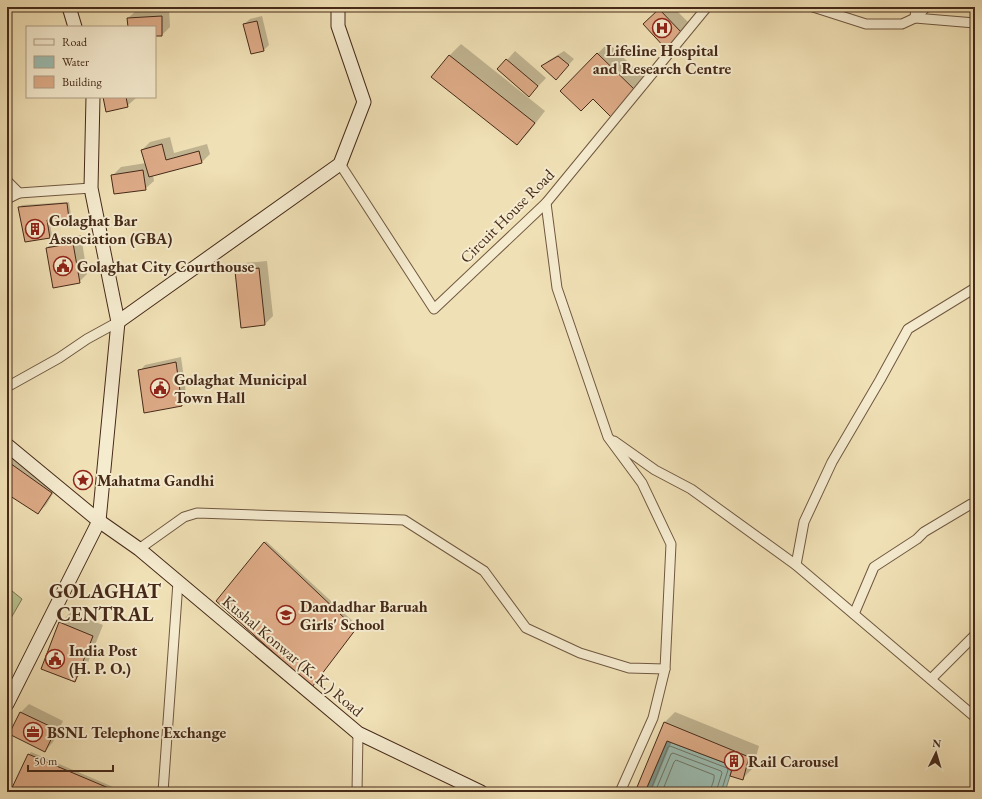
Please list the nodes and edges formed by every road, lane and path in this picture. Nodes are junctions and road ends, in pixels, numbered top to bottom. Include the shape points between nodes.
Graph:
1 (70, 7) edge
2 (338, 7) edge
3 (707, 7) edge
4 (812, 7) edge
5 (916, 7) edge
6 (926, 7) edge
7 (915, 18) junction
8 (975, 23) edge
9 (75, 26) edge
10 (93, 98) edge
11 (340, 164) junction
12 (7, 181) edge
13 (91, 188) junction
14 (19, 193) junction
15 (7, 199) edge
16 (546, 203) junction
17 (975, 288) edge
18 (118, 322) junction
19 (7, 387) edge
20 (608, 437) junction
21 (7, 444) edge
22 (971, 504) dead end
23 (99, 521) junction
24 (139, 549) junction
25 (796, 565) junction
26 (178, 582) junction
27 (854, 614) junction
28 (975, 635) edge
29 (665, 669) junction
30 (931, 679) junction
31 (7, 704) edge
32 (975, 717) edge
33 (358, 733) junction
34 (163, 792) edge
35 (357, 792) edge
36 (482, 792) edge
37 (620, 792) edge

1 - 9 main road
2 - 11 main road via 338,26 364,102
3 - 16 street, Circuit House Road
4 - 7 street via 866,24 902,24
5 - 7 street
6 - 7 street
7 - 8 street
10 - 13 main road
11 - 16 street, Circuit House Road via 434,309
11 - 18 main road
12 - 14 street
13 - 14 street
13 - 18 main road
14 - 15 street
16 - 20 street via 557,288
17 - 25 street via 908,328 832,462 804,522
18 - 19 street
18 - 23 main road
20 - 25 street via 655,470 690,489
20 - 29 street via 642,483 671,544
21 - 23 main road, Kushal Konwar (K. K.) Road
22 - 27 street via 924,532 874,567
23 - 24 main road, Kushal Konwar (K. K.) Road
23 - 31 main road
24 - 26 main road, Kushal Konwar (K. K.) Road
24 - 29 street via 184,517 197,513 404,520 484,571 526,628 580,653 629,668
25 - 27 street
26 - 33 main road, Kushal Konwar (K. K.) Road
26 - 34 street
27 - 30 street
28 - 30 street
29 - 37 street via 653,718
30 - 32 street
33 - 35 street
33 - 36 main road, Kushal Konwar (K. K.) Road

